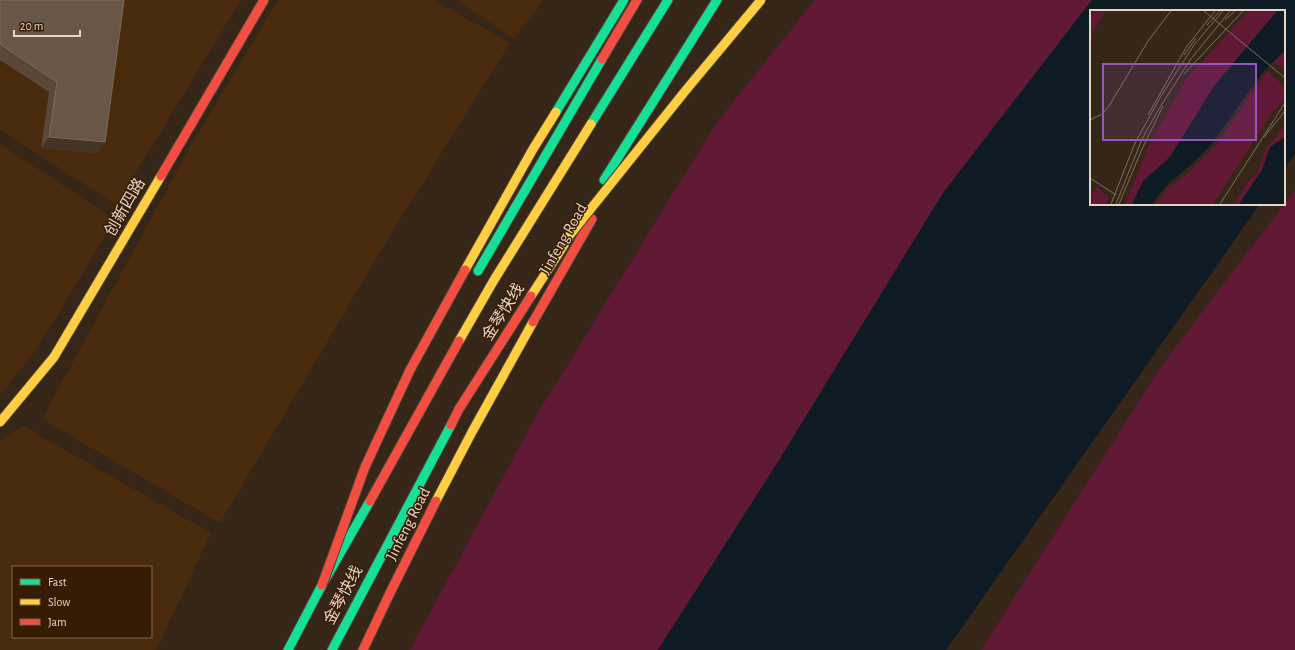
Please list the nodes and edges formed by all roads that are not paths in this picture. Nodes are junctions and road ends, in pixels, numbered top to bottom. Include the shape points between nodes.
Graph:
1 (264, 0) edge
2 (624, 0) edge
3 (637, 0) edge
4 (668, 0) edge
5 (717, 0) edge
6 (726, 0) edge
7 (761, 0) edge
8 (569, 236) junction
9 (475, 276) dead end
10 (409, 395) dead end
11 (0, 422) edge
12 (322, 585) junction
13 (282, 650) edge
14 (288, 650) edge
15 (332, 650) edge
16 (362, 650) edge

1 - 11 main road, 创新四路 via 54,357
2 - 12 main road, bridge via 533,149 410,370 365,467
3 - 9 main road
4 - 12 main road, 金琴快线, bridge via 494,280
5 - 8 main road, 金琴快线, bridge
6 - 16 main road, Jinfeng Road via 695,44 546,299 461,452
7 - 8 main road, bridge
8 - 15 main road, 金琴快线 via 459,409
10 - 13 main road via 324,560
12 - 14 main road, 金琴快线

